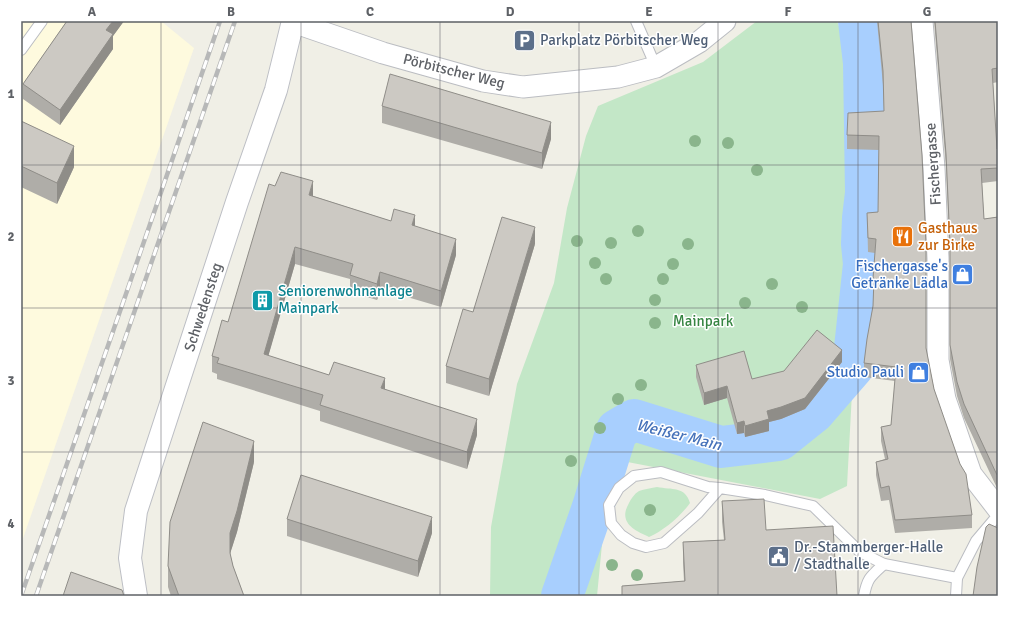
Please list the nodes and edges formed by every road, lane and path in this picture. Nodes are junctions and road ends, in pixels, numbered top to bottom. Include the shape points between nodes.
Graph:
1 (42, 21) edge
2 (636, 21) edge
3 (725, 21) edge
4 (922, 21) edge
5 (293, 22) edge
6 (21, 50) edge
7 (656, 67) junction
8 (720, 488) junction
9 (998, 509) edge
10 (998, 515) edge
11 (884, 564) junction
12 (957, 578) junction
13 (136, 596) edge
14 (864, 596) edge
15 (956, 596) edge

1 - 6 lane
2 - 7 lane
3 - 7 street, Pörbitscher Weg via 699,42
4 - 9 street, Fischergasse via 938,251 938,360 945,399 971,474
5 - 7 street, Pörbitscher Weg via 390,55 482,81 523,86 618,77
5 - 13 street, Schwedensteg via 276,90 136,511 130,558
8 - 8 lane via 708,487 661,472 634,476 619,488 609,505 611,523 621,535 633,543 646,547 664,543 698,513
8 - 11 lane via 765,494 814,506 860,552
10 - 12 lane via 976,541
11 - 12 lane
11 - 14 lane via 866,583
12 - 15 lane

